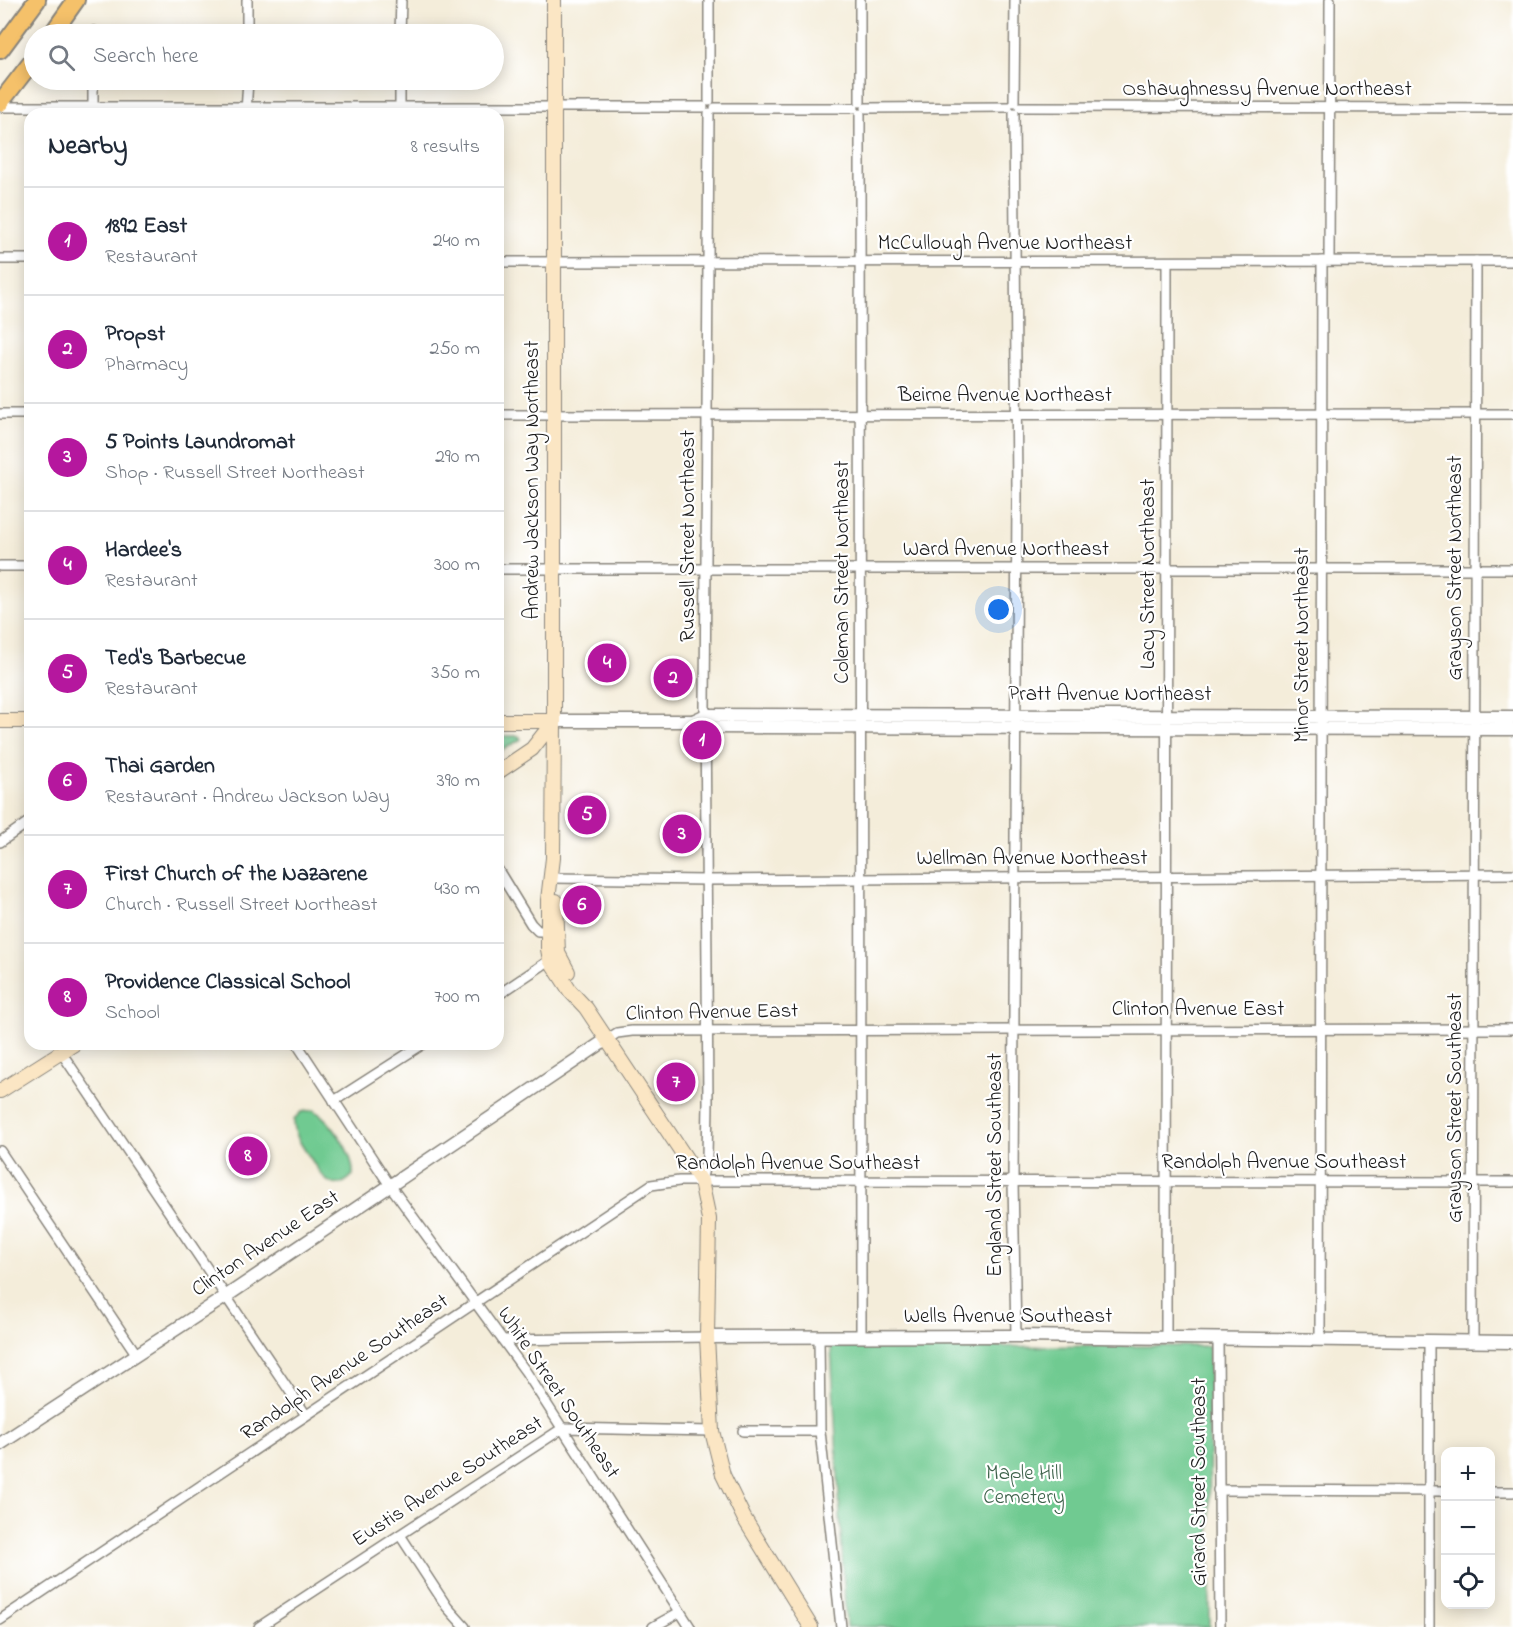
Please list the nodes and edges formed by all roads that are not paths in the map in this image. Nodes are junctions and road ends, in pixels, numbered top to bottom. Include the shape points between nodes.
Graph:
1 (37, 0) edge
2 (76, 0) edge
3 (247, 0) edge
4 (400, 0) edge
5 (554, 0) edge
6 (709, 0) edge
7 (860, 0) edge
8 (1014, 0) edge
9 (1330, 0) edge
10 (59, 24) edge
11 (247, 24) edge
12 (400, 24) edge
13 (0, 50) edge
14 (24, 72) edge
15 (93, 90) edge
16 (247, 90) edge
17 (400, 90) edge
18 (0, 105) edge
19 (554, 107) junction
20 (709, 107) junction
21 (1014, 107) junction
22 (46, 108) edge
23 (93, 108) edge
24 (246, 108) edge
25 (400, 108) edge
26 (504, 108) edge
27 (860, 108) junction
28 (1330, 108) junction
29 (1513, 108) edge
30 (0, 259) edge
31 (24, 259) edge
32 (1326, 261) junction
33 (1476, 261) junction
34 (1513, 261) edge
35 (504, 262) edge
36 (554, 262) junction
37 (709, 262) junction
38 (861, 262) junction
39 (1013, 262) junction
40 (1167, 262) junction
41 (0, 414) edge
42 (24, 414) edge
43 (707, 414) junction
44 (861, 414) junction
45 (1015, 414) junction
46 (1167, 414) junction
47 (1322, 414) junction
48 (1475, 414) junction
49 (1513, 414) edge
50 (504, 415) edge
51 (554, 415) junction
52 (0, 566) edge
53 (24, 566) edge
54 (860, 567) junction
55 (554, 568) junction
56 (707, 568) junction
57 (1016, 568) junction
58 (504, 569) edge
59 (1166, 569) junction
60 (1473, 569) junction
61 (1513, 569) edge
62 (1322, 570) junction
63 (1320, 715) junction
64 (1513, 717) edge
65 (0, 721) edge
66 (24, 721) edge
67 (504, 721) edge
68 (554, 721) junction
69 (706, 721) junction
70 (860, 722) junction
71 (1015, 722) junction
72 (1167, 722) junction
73 (1474, 723) junction
74 (1320, 729) junction
75 (1513, 729) edge
76 (504, 768) edge
77 (24, 825) edge
78 (0, 842) edge
79 (1475, 874) junction
80 (1513, 874) edge
81 (1321, 876) junction
82 (1168, 877) junction
83 (552, 878) junction
84 (859, 878) junction
85 (1014, 878) junction
86 (504, 880) edge
87 (707, 880) junction
88 (547, 931) junction
89 (550, 960) junction
90 (504, 991) edge
91 (586, 1008) junction
92 (1474, 1029) junction
93 (1513, 1029) edge
94 (1014, 1030) junction
95 (1167, 1030) junction
96 (1320, 1030) junction
97 (707, 1031) junction
98 (860, 1031) junction
99 (606, 1040) junction
100 (65, 1050) edge
101 (301, 1050) edge
102 (414, 1050) edge
103 (61, 1053) junction
104 (0, 1091) edge
105 (334, 1101) junction
106 (0, 1151) edge
107 (700, 1181) junction
108 (860, 1181) junction
109 (1167, 1181) junction
110 (1013, 1182) junction
111 (1320, 1182) junction
112 (1474, 1182) junction
113 (1513, 1182) edge
114 (389, 1184) junction
115 (225, 1297) junction
116 (475, 1303) junction
117 (819, 1336) junction
118 (861, 1336) junction
119 (1016, 1336) junction
120 (707, 1337) junction
121 (1166, 1337) junction
122 (1218, 1338) junction
123 (1320, 1338) junction
124 (503, 1340) junction
125 (1429, 1342) junction
126 (1473, 1342) junction
127 (1513, 1342) edge
128 (136, 1355) junction
129 (306, 1415) junction
130 (563, 1428) junction
131 (712, 1431) junction
132 (743, 1431) dead end
133 (820, 1431) junction
134 (0, 1444) edge
135 (1218, 1490) junction
136 (1429, 1491) junction
137 (1441, 1491) edge
138 (1495, 1492) edge
139 (1513, 1492) edge
140 (400, 1535) junction
141 (681, 1611) junction
142 (0, 1620) edge
143 (259, 1627) edge
144 (465, 1627) edge
145 (653, 1627) edge
146 (690, 1627) edge
147 (811, 1627) edge
148 (841, 1627) edge
149 (1220, 1627) edge
150 (1430, 1627) edge

1 - 13 highway
2 - 10 highway
3 - 11 street
4 - 12 street
5 - 19 main road, Andrew Jackson Way Northeast
6 - 20 street, Russell Street Northeast
7 - 27 street, Coleman Street Northeast
8 - 21 street, England Street Southeast
9 - 28 street, Minor Street Northeast
14 - 18 highway
15 - 23 street
16 - 24 street
17 - 25 street
18 - 22 street, Oshaughnessy Avenue Northeast
19 - 20 street, Oshaughnessy Avenue Northeast
19 - 26 street, Oshaughnessy Avenue Northeast
19 - 36 main road, Andrew Jackson Way Northeast
20 - 27 street, Oshaughnessy Avenue Northeast
20 - 37 street, Russell Street Northeast
21 - 27 street, Oshaughnessy Avenue Northeast
21 - 28 street, Oshaughnessy Avenue Northeast
21 - 39 street, England Street Southeast
27 - 38 street, Coleman Street Northeast
28 - 29 street, Oshaughnessy Avenue Northeast
28 - 32 street, Minor Street Northeast
30 - 31 street
32 - 33 street, McCullough Avenue Northeast
32 - 40 street, McCullough Avenue Northeast
32 - 47 street, Minor Street Northeast
33 - 34 street, McCullough Avenue Northeast
33 - 48 street, Grayson Street Northeast
35 - 36 street, McCullough Avenue Northeast
36 - 37 street, McCullough Avenue Northeast
36 - 51 main road, Andrew Jackson Way Northeast
37 - 38 street, McCullough Avenue Northeast
37 - 43 street, Russell Street Northeast
38 - 39 street, McCullough Avenue Northeast
38 - 44 street, Coleman Street Northeast
39 - 40 street, McCullough Avenue Northeast
39 - 45 street, England Street Southeast
40 - 46 street, Lacy Street Northeast
41 - 42 street
43 - 44 street, Beirne Avenue Northeast
43 - 51 street, Beirne Avenue Northeast
43 - 56 street, Russell Street Northeast
44 - 45 street, Beirne Avenue Northeast
44 - 54 street, Coleman Street Northeast
45 - 46 street, Beirne Avenue Northeast
45 - 57 street, England Street Southeast
46 - 47 street, Beirne Avenue Northeast
46 - 59 street, Lacy Street Northeast
47 - 48 street, Beirne Avenue Northeast
47 - 62 street, Minor Street Northeast
48 - 49 street, Beirne Avenue Northeast
48 - 60 street, Grayson Street Northeast
50 - 51 street, Beirne Avenue Northeast
51 - 55 main road, Andrew Jackson Way Northeast
52 - 53 street
54 - 56 street, Ward Avenue Northeast
54 - 57 street, Ward Avenue Northeast
54 - 70 street, Coleman Street Northeast
55 - 56 street, Ward Avenue Northeast
55 - 58 street, Ward Avenue Northeast
55 - 68 main road, Andrew Jackson Way Northeast
56 - 69 street, Russell Street Northeast
57 - 59 street, Ward Avenue Northeast
57 - 71 street, England Street Southeast
59 - 62 street, Ward Avenue Northeast
59 - 72 street, Lacy Street Northeast
60 - 61 street, Ward Avenue Northeast
60 - 62 street, Ward Avenue Northeast
60 - 73 street, Grayson Street Northeast
62 - 63 street, Minor Street Northeast
63 - 72 street, Pratt Avenue Northeast
63 - 73 street, Pratt Avenue Northeast
63 - 74 street, Minor Street Northeast
64 - 73 street, Pratt Avenue Northeast
65 - 66 main road
67 - 68 main road
68 - 69 street
68 - 76 main road via 532,749
68 - 83 main road, Andrew Jackson Way Northeast
69 - 70 street, Pratt Avenue Northeast
69 - 87 street, Russell Street Northeast
70 - 71 street, Pratt Avenue Northeast
70 - 84 street, Coleman Street Northeast
71 - 72 street, Pratt Avenue Northeast
71 - 85 street, England Street Southeast
72 - 74 street, Pratt Avenue Northeast
72 - 82 street, Lacy Street Northeast
73 - 74 street, Pratt Avenue Northeast
73 - 75 street, Pratt Avenue Northeast
73 - 79 street, Grayson Street Northeast
74 - 81 street, Minor Street Northeast
77 - 78 street
79 - 80 street, Wellman Avenue Northeast
79 - 81 street, Wellman Avenue Northeast
79 - 92 street, Grayson Street Southeast
81 - 82 street, Wellman Avenue Northeast
81 - 96 street, Minor Street Northeast
82 - 85 street, Wellman Avenue Northeast
82 - 95 street, Lacy Street Northeast
83 - 87 street, Wellman Avenue Northeast
83 - 88 main road, Andrew Jackson Way Northeast
83 - 91 main road via 558,953
84 - 85 street, Wellman Avenue Northeast
84 - 87 street, Wellman Avenue Northeast
84 - 98 street, Coleman Street Northeast
85 - 94 street, England Street Southeast
86 - 88 street via 531,924 538,931
87 - 97 street, Russell Street Northeast
88 - 89 main road, Andrew Jackson Way Northeast
89 - 90 street
89 - 91 main road
91 - 99 main road
92 - 93 street, Clinton Avenue East
92 - 96 street, Clinton Avenue East
92 - 112 street, Grayson Street Southeast
94 - 95 street, Clinton Avenue East
94 - 98 street, Clinton Avenue East
94 - 110 street, England Street Southeast
95 - 96 street, Clinton Avenue East
95 - 109 street, Lacy Street Northeast
96 - 111 street, Minor Street Northeast
97 - 98 street, Clinton Avenue East
97 - 99 street, Clinton Avenue East via 632,1031
97 - 107 street, Russell Street Northeast via 707,1157
98 - 108 street, Coleman Street Northeast
99 - 107 main road
99 - 114 street, Clinton Avenue East
100 - 103 main road
101 - 105 street, White Street Southeast
102 - 105 street
103 - 104 main road
103 - 115 street
105 - 114 street, White Street Southeast
106 - 128 street
107 - 108 street, Randolph Avenue Southeast
107 - 116 street, Randolph Avenue Southeast via 651,1185
107 - 120 main road via 709,1219
108 - 110 street, Randolph Avenue Southeast
108 - 118 street, Coleman Street Northeast
109 - 110 street, Randolph Avenue Southeast
109 - 111 street, Randolph Avenue Southeast
109 - 121 street, Lacy Street Northeast
110 - 119 street, England Street Southeast
111 - 112 street, Randolph Avenue Southeast
111 - 123 street, Minor Street Northeast
112 - 113 street, Randolph Avenue Southeast
112 - 126 street, Grayson Street Southeast
114 - 115 street, Clinton Avenue East
114 - 116 street, White Street Southeast
115 - 128 street, Clinton Avenue East
115 - 129 street
116 - 124 street, White Street Southeast
116 - 129 street, Randolph Avenue Southeast
117 - 118 street, Wells Avenue Southeast
117 - 120 street, Wells Avenue Southeast
117 - 133 street
118 - 119 street, Wells Avenue Southeast
119 - 121 street, Wells Avenue Southeast
120 - 124 street, Wells Avenue Southeast
120 - 131 main road
121 - 122 street, Wells Avenue Southeast
122 - 123 street, Wells Avenue Southeast
122 - 135 street, Girard Street Southeast
123 - 125 street, Wells Avenue Southeast
124 - 130 street, White Street Southeast
125 - 126 street, Wells Avenue Southeast
125 - 136 street
126 - 127 street, Wells Avenue Southeast
128 - 134 street, Clinton Avenue East
129 - 142 street, Randolph Avenue Southeast
130 - 131 street, Eustis Avenue Southeast
130 - 140 street, Eustis Avenue Southeast
130 - 141 street, White Street Southeast
131 - 147 main road via 723,1475 744,1518
132 - 133 street
133 - 148 street
135 - 136 street
135 - 149 street, Girard Street Southeast
136 - 137 street
136 - 150 street
138 - 139 street
140 - 143 street, Eustis Avenue Southeast
140 - 144 street via 447,1607
141 - 145 street
141 - 146 street, White Street Southeast

